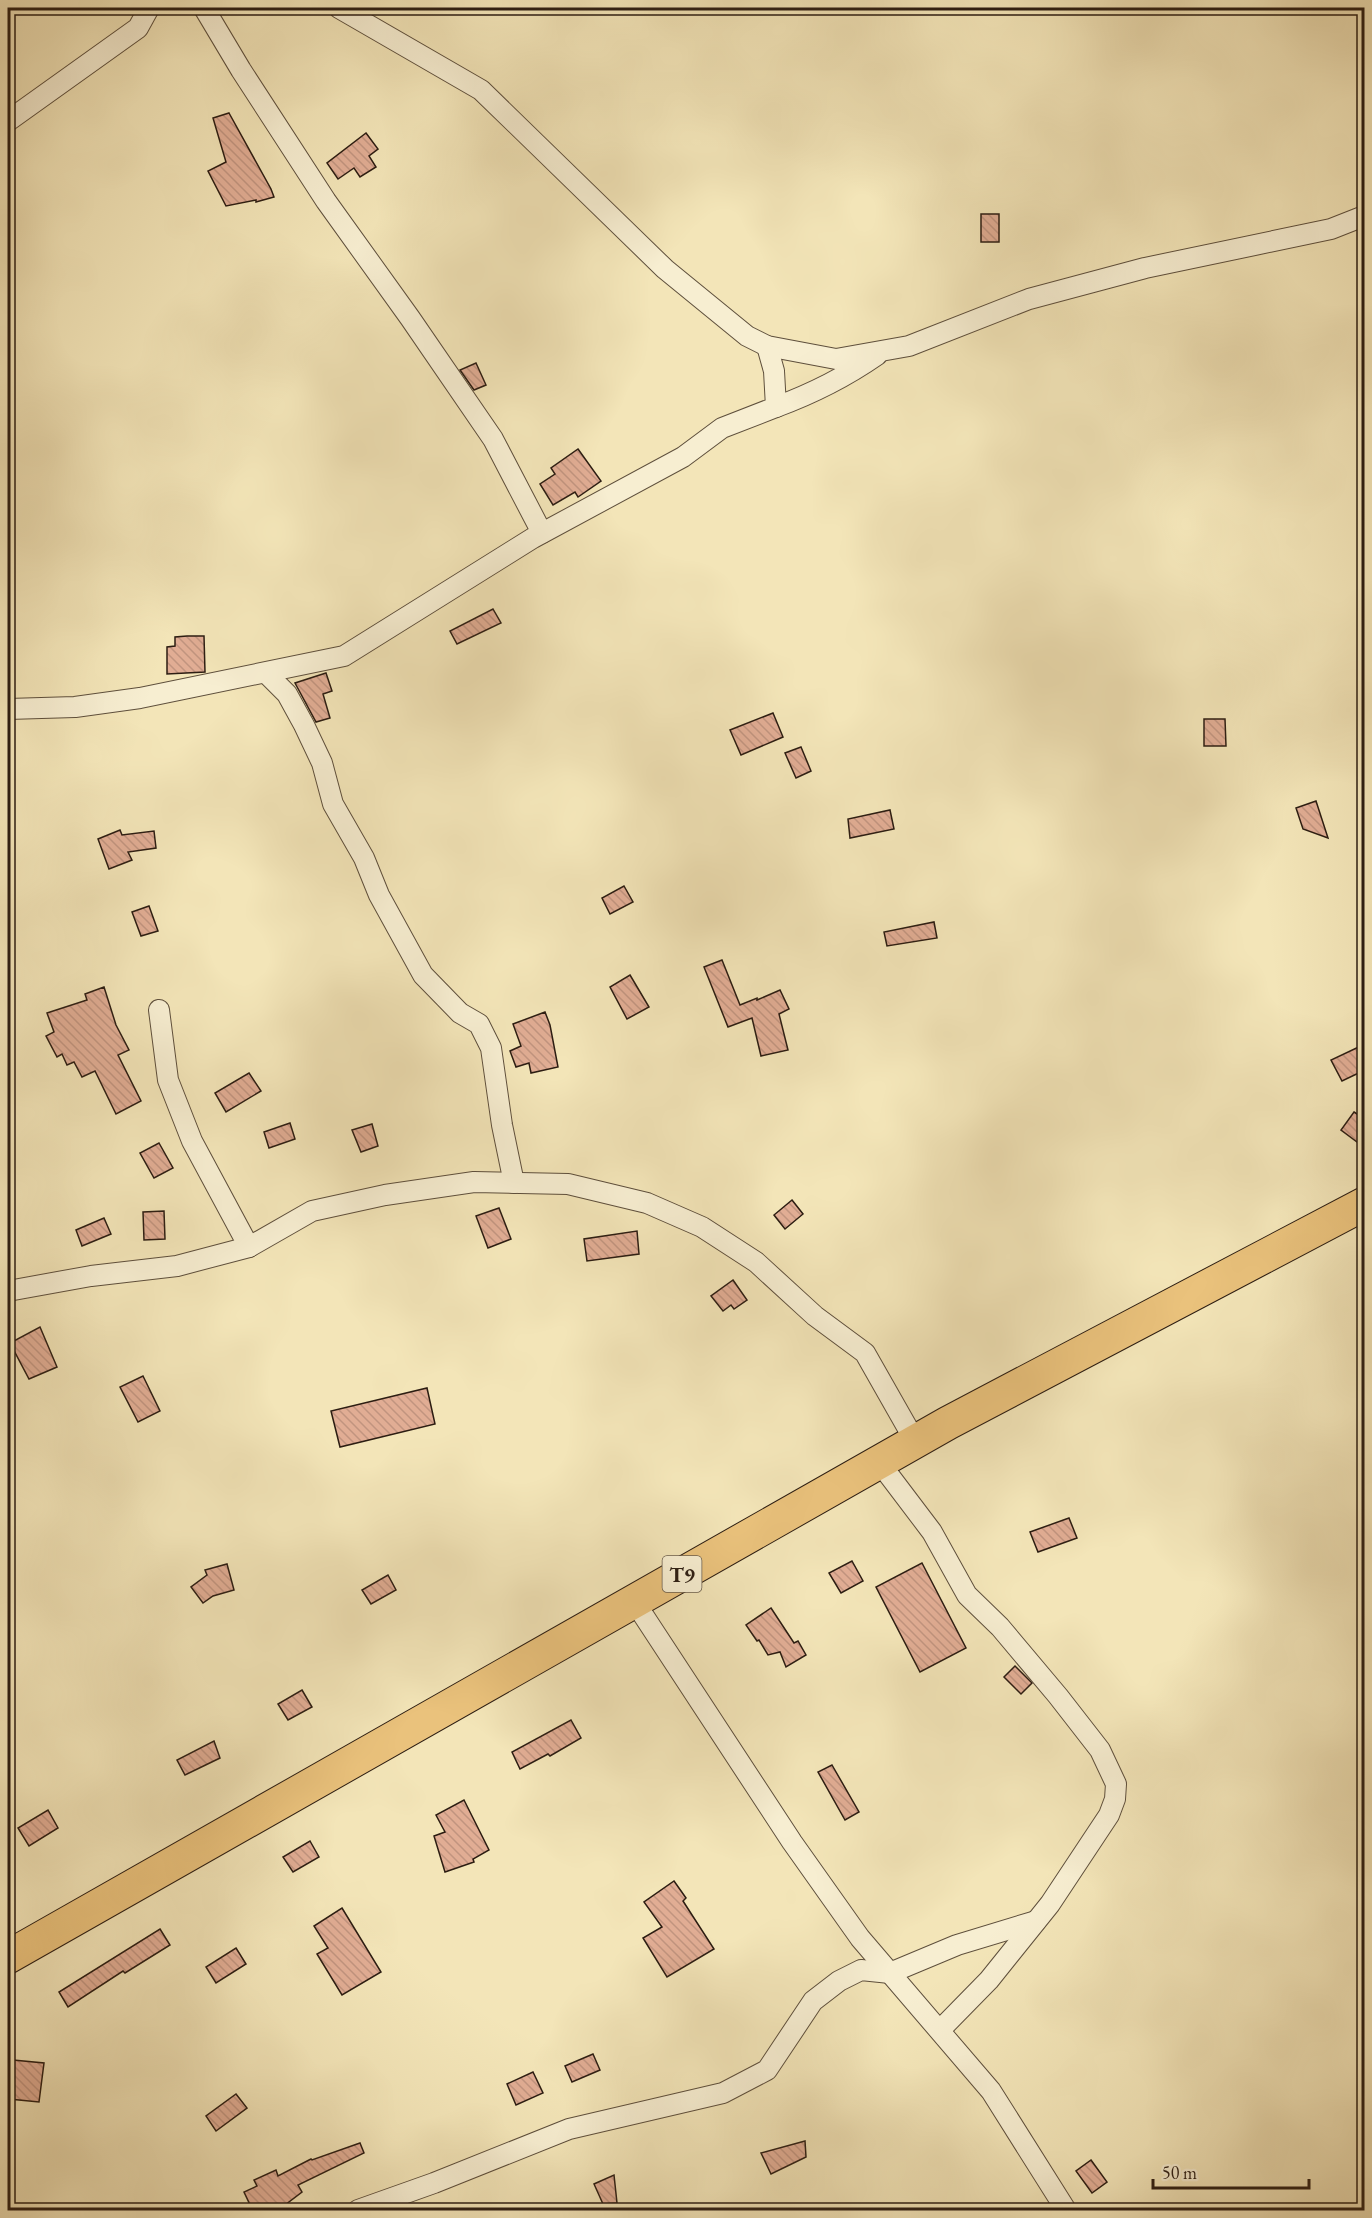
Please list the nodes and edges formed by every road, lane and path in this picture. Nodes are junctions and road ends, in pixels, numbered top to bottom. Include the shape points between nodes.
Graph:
1 (149, 8) edge
2 (204, 8) edge
3 (339, 8) edge
4 (8, 121) edge
5 (1365, 216) edge
6 (767, 346) junction
7 (884, 351) junction
8 (776, 407) junction
9 (542, 532) junction
10 (266, 673) junction
11 (8, 709) edge
12 (159, 1010) dead end
13 (514, 1183) junction
14 (1365, 1204) edge
15 (249, 1247) junction
16 (8, 1292) edge
17 (915, 1441) junction
18 (879, 1462) junction
19 (634, 1601) junction
20 (1036, 1921) junction
21 (8, 1957) edge
22 (890, 1973) junction
23 (940, 2030) junction
24 (358, 2211) edge
25 (1066, 2211) edge

1 - 4 street via 138,28
2 - 9 street via 326,201 493,439
3 - 6 street via 481,90 665,269 747,336
5 - 7 street via 1331,229 1145,268 1029,298 909,346
6 - 7 street via 836,359
6 - 8 street via 774,371
7 - 8 street via 819,391
8 - 9 street via 722,429 683,458
9 - 10 street via 344,656
10 - 11 street via 97,704
10 - 13 street via 287,694 304,725 322,763 333,804 423,975 460,1013 479,1024 491,1048
12 - 15 street via 168,1080 192,1141
13 - 15 street via 474,1182 407,1191 312,1211
13 - 17 street via 567,1184 636,1200 702,1227 756,1262 816,1316 865,1353
14 - 17 highway, T9
15 - 16 street via 177,1266 91,1276
17 - 18 highway, T9
18 - 19 highway, T9
18 - 20 street via 932,1532 967,1595 1000,1627 1058,1696 1100,1750 1116,1784 1109,1815
19 - 21 highway, T9
19 - 22 street via 792,1842 860,1938
20 - 22 street via 957,1945
20 - 23 street via 989,1980
22 - 23 street
22 - 24 street via 861,1970 839,1981 813,2001 767,2070 723,2093 569,2129
23 - 25 street via 991,2091

